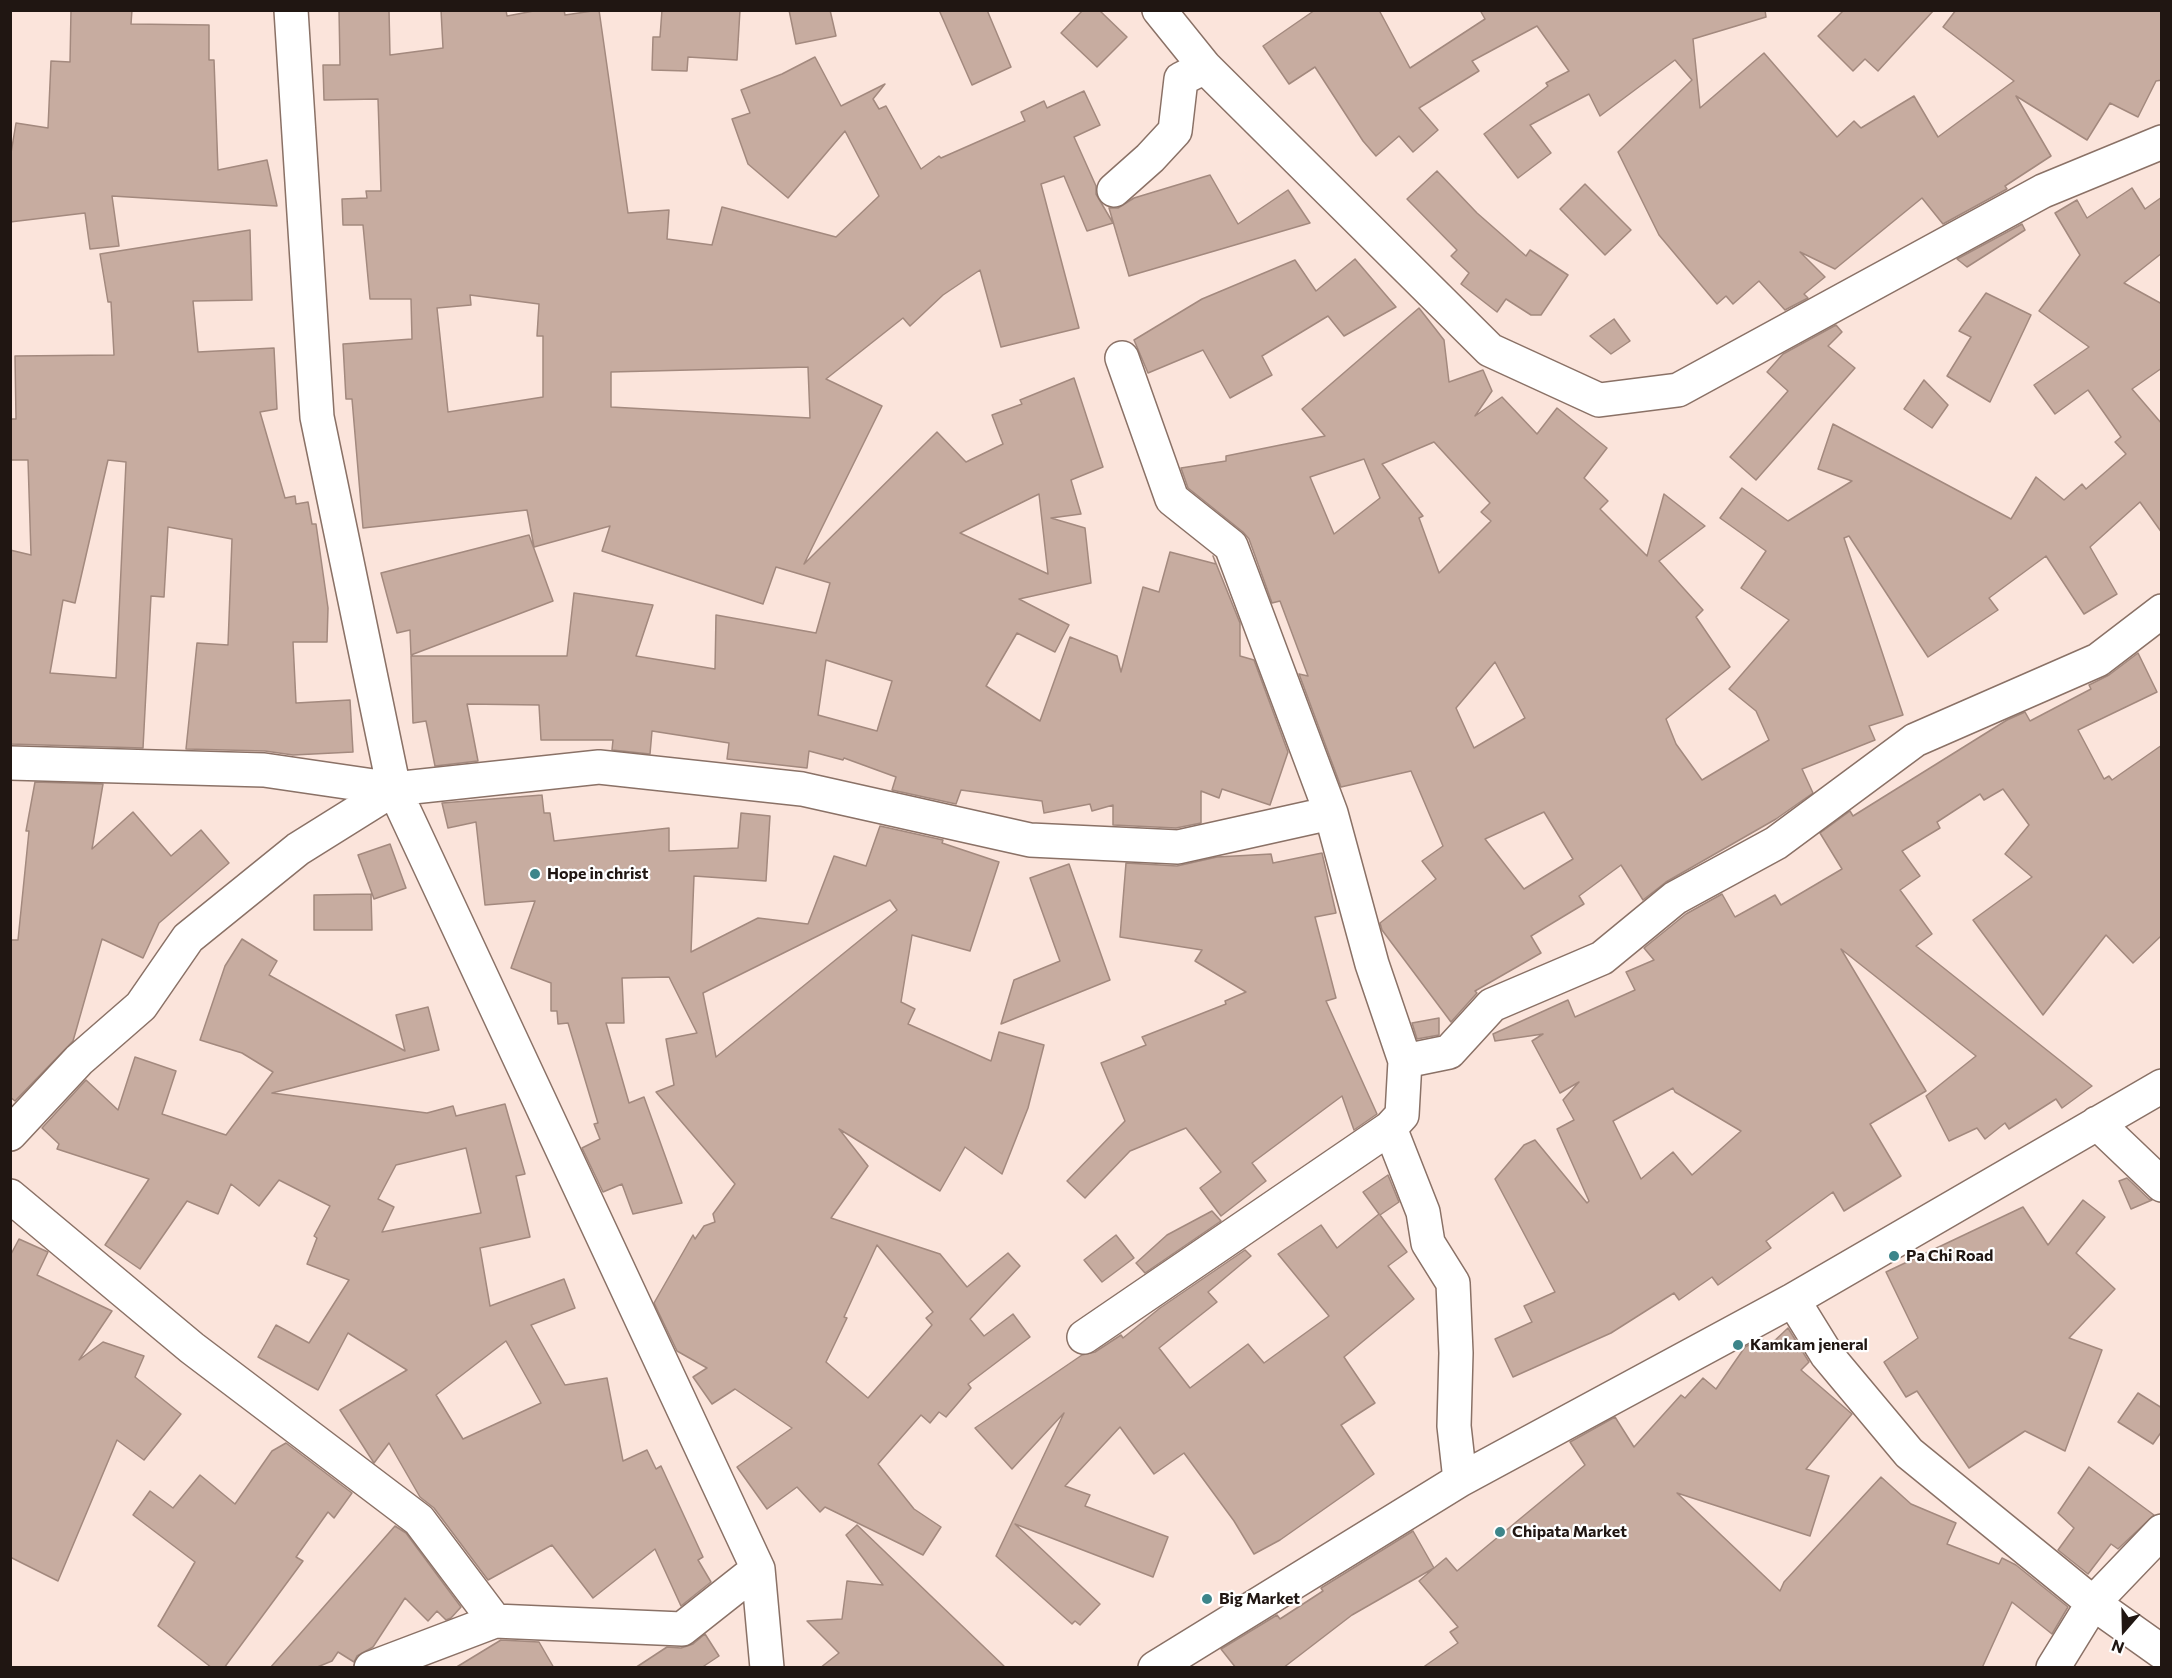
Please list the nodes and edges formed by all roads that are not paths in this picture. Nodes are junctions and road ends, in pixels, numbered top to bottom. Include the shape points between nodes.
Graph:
1 (291, 10) edge
2 (1159, 10) edge
3 (1205, 67) junction
4 (2162, 142) edge
5 (1114, 190) dead end
6 (1122, 358) dead end
7 (2162, 611) edge
8 (10, 763) edge
9 (394, 789) junction
10 (1331, 813) junction
11 (1405, 1061) junction
12 (2162, 1086) edge
13 (2097, 1123) junction
14 (1390, 1128) junction
15 (10, 1134) edge
16 (2162, 1185) edge
17 (10, 1196) edge
18 (1793, 1300) junction
19 (1084, 1337) dead end
20 (1460, 1479) junction
21 (2162, 1531) edge
22 (758, 1569) junction
23 (2093, 1603) junction
24 (495, 1621) junction
25 (2162, 1652) edge
26 (371, 1668) edge
27 (767, 1668) edge
28 (1155, 1668) edge
29 (2053, 1668) edge

1 - 9 street via 317,417
2 - 3 street
3 - 4 street via 1490,350 1599,400 1678,390 2043,191
3 - 5 street via 1181,79 1175,131
6 - 10 street via 1172,500 1232,546
7 - 11 street via 2098,660 1915,741 1776,843 1675,898 1602,958 1492,1005 1449,1052
8 - 9 street via 264,770
9 - 10 street via 599,767 802,789 1030,840 1178,847
9 - 15 street via 298,849 188,938 141,1006 79,1060
9 - 22 street
10 - 11 street via 1372,964
11 - 14 street via 1402,1115
12 - 13 street
13 - 16 street
13 - 18 street
14 - 19 street
14 - 20 street via 1423,1212 1428,1243 1454,1283 1454,1426
17 - 24 street via 192,1348 419,1520
18 - 20 street
18 - 23 street via 1827,1355 1909,1453
20 - 28 street
21 - 23 street
22 - 24 street via 682,1629
22 - 27 street
23 - 25 street
23 - 29 street
24 - 26 street

